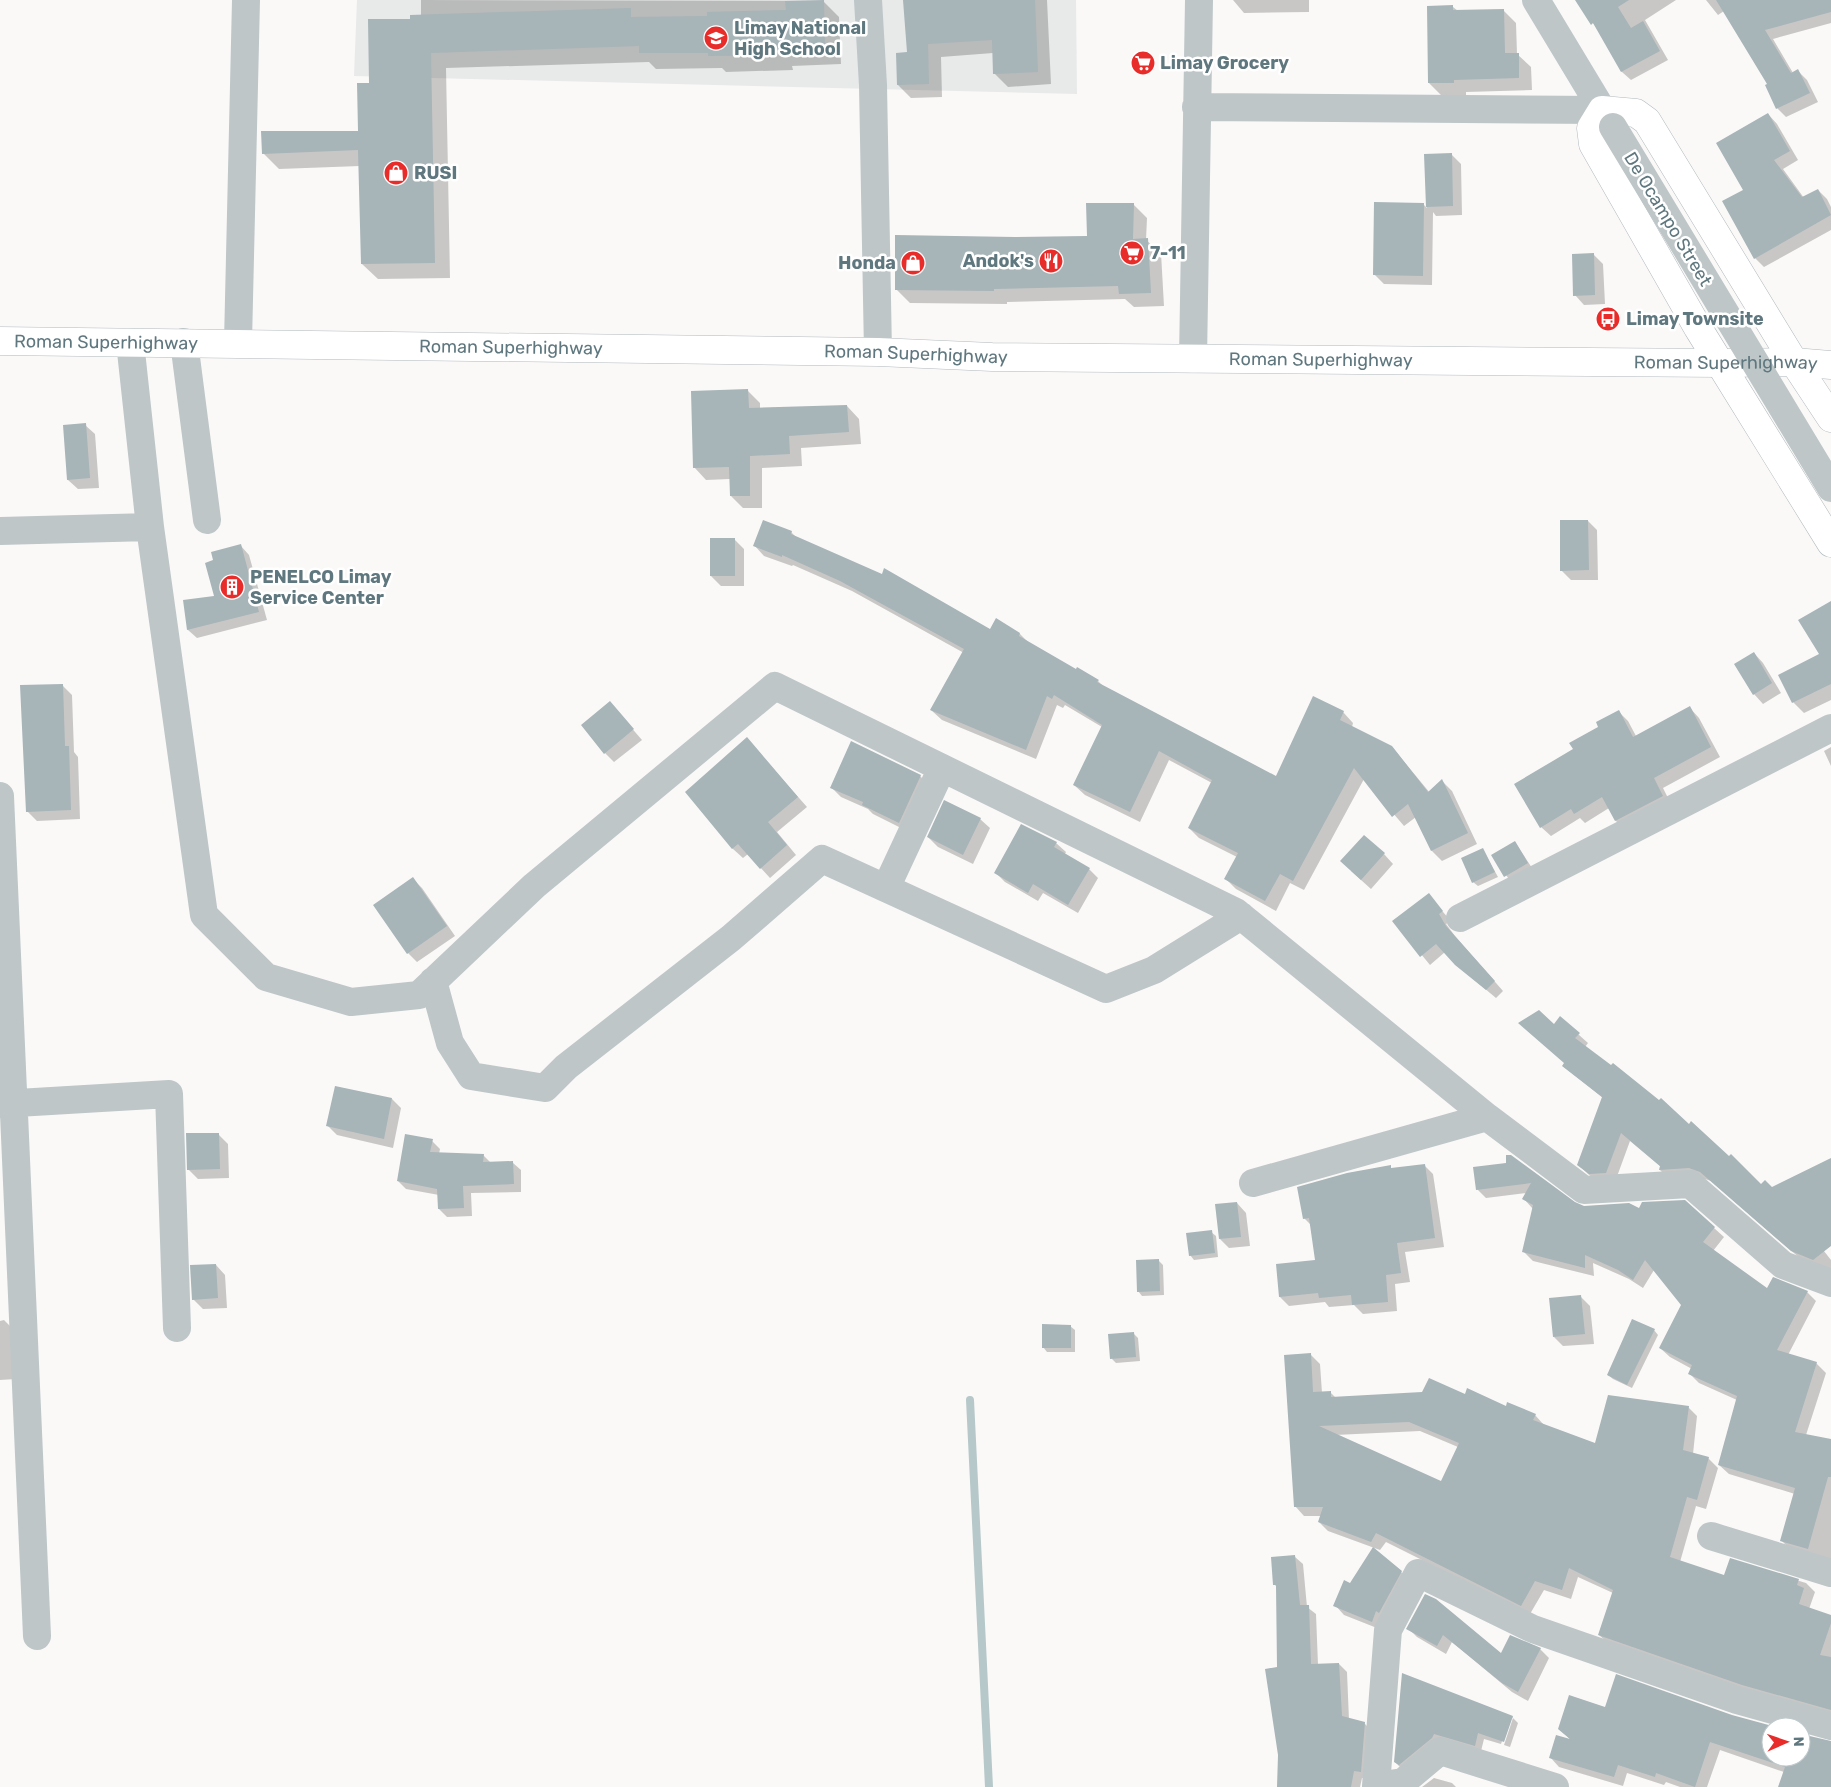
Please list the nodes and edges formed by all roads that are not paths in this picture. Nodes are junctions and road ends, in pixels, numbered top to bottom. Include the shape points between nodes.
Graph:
1 (246, 0) edge
2 (868, 0) edge
3 (1199, 0) edge
4 (1536, 0) edge
5 (1196, 107) junction
6 (1607, 118) junction
7 (0, 341) edge
8 (130, 342) junction
9 (184, 342) junction
10 (238, 342) junction
11 (878, 352) junction
12 (1192, 358) junction
13 (1794, 362) junction
14 (1721, 363) junction
15 (1831, 365) edge
16 (1831, 418) edge
17 (1831, 488) edge
18 (207, 520) dead end
19 (150, 527) junction
20 (0, 531) edge
21 (1831, 543) edge
22 (1831, 728) edge
23 (942, 768) junction
24 (0, 796) edge
25 (886, 888) junction
26 (1241, 916) junction
27 (1460, 918) dead end
28 (433, 981) junction
29 (7, 1104) edge
30 (1487, 1117) junction
31 (1253, 1182) dead end
32 (1831, 1283) edge
33 (177, 1328) dead end
34 (1711, 1536) dead end
35 (1831, 1573) edge
36 (37, 1636) dead end
37 (1831, 1726) edge
38 (1555, 1787) edge

1 - 10 street
2 - 11 street via 873,85
3 - 5 street
4 - 6 street, De Ocampo Street
5 - 6 street
5 - 12 street
6 - 13 main road via 1636,114 1647,121
6 - 14 main road via 1591,128 1593,144
6 - 17 street, De Ocampo Street, bridge
7 - 8 main road, Roman Superhighway
8 - 9 main road, Roman Superhighway
8 - 19 street
9 - 10 main road, Roman Superhighway
9 - 18 street
10 - 11 main road, Roman Superhighway
11 - 12 main road, Roman Superhighway via 992,357
12 - 14 main road, Roman Superhighway
13 - 14 main road, Roman Superhighway
13 - 15 main road, Roman Superhighway
13 - 16 main road
14 - 21 main road
19 - 20 street
19 - 28 street via 204,915 266,977 351,1002 419,995
22 - 27 street
23 - 25 street
23 - 26 street
23 - 28 street via 775,686 534,886
24 - 29 street
25 - 26 street via 1106,989 1154,970
25 - 28 street via 822,859 731,938 566,1067 545,1088 471,1076 450,1043
26 - 30 street
29 - 33 street via 169,1094
29 - 36 street
30 - 31 street
30 - 32 street via 1584,1190 1690,1184 1783,1265
34 - 35 street
37 - 38 street via 1737,1700 1533,1629 1418,1574 1388,1630 1376,1786 1403,1782 1440,1751

